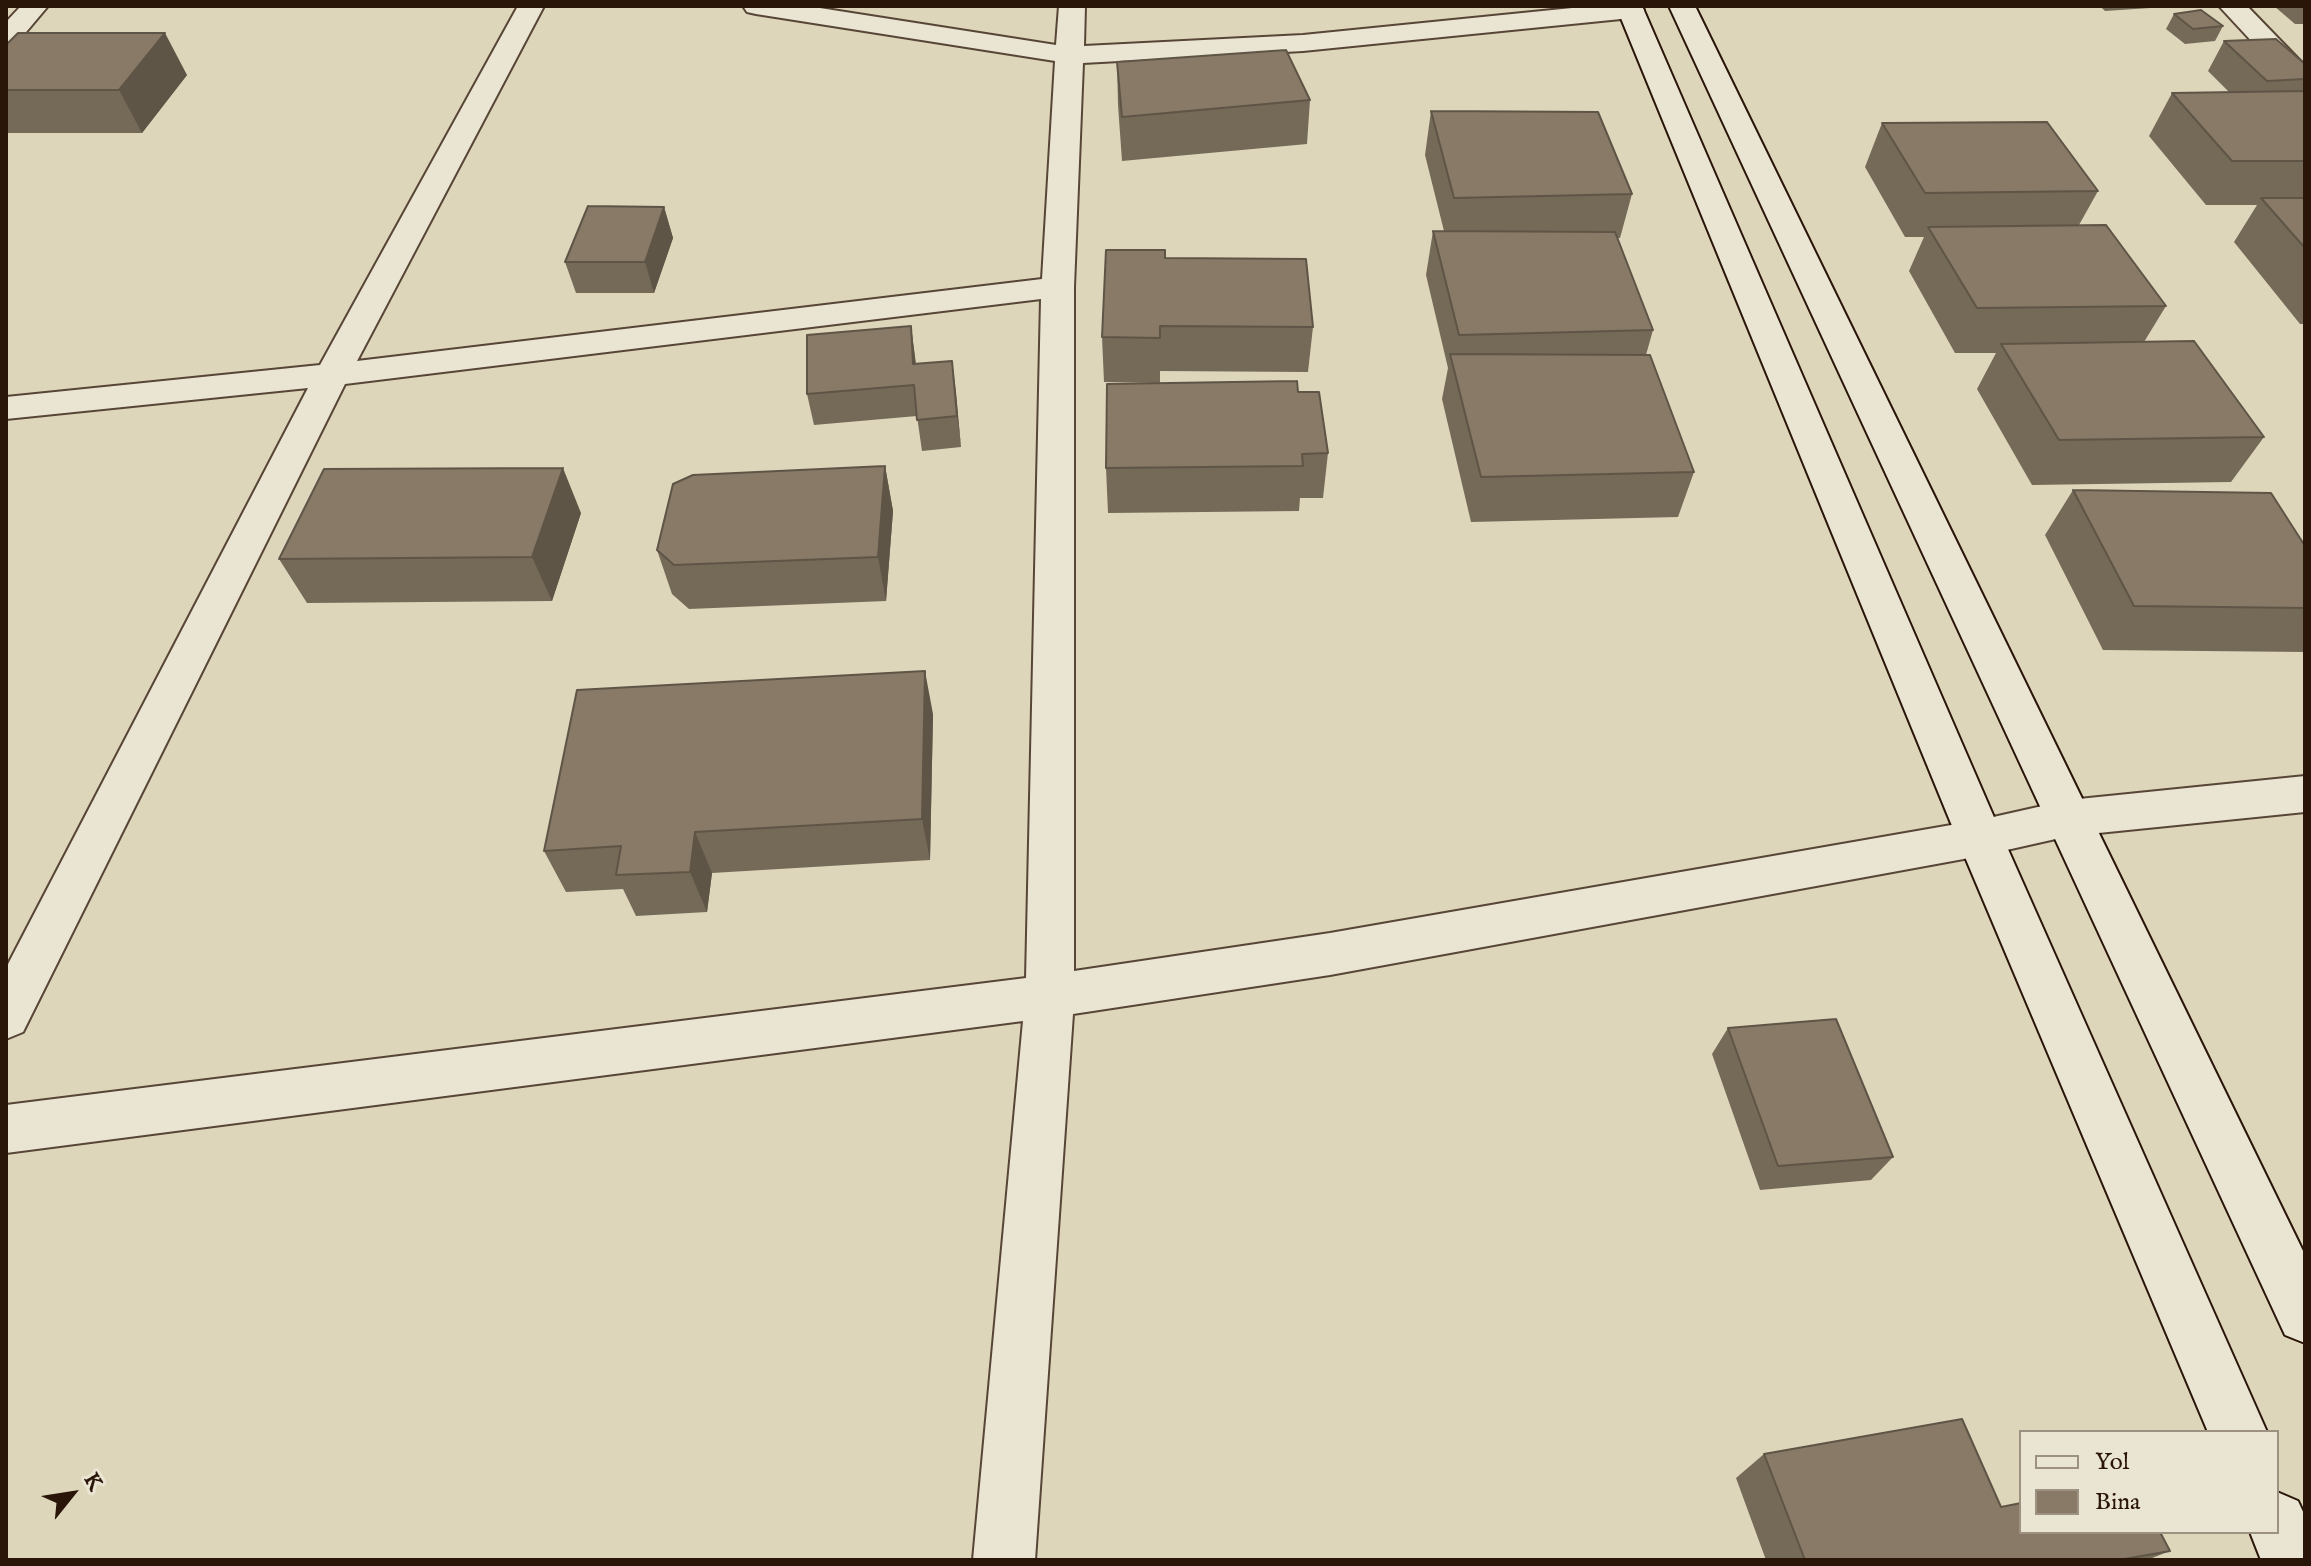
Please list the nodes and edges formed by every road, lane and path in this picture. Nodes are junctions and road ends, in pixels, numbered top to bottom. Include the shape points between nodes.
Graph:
1 (35, 6) edge
2 (531, 6) edge
3 (756, 6) edge
4 (1072, 6) edge
5 (1682, 6) edge
6 (2232, 6) edge
7 (1630, 8) edge
8 (6, 38) edge
9 (1069, 55) junction
10 (2305, 82) edge
11 (1058, 287) junction
12 (332, 375) junction
13 (6, 408) edge
14 (2305, 794) edge
15 (2069, 818) junction
16 (1980, 838) junction
17 (1050, 996) junction
18 (6, 1017) edge
19 (6, 1129) edge
20 (2305, 1315) edge
21 (2237, 1430) edge
22 (2279, 1527) edge
23 (1004, 1560) edge
24 (2292, 1560) edge

1 - 8 street
2 - 12 street
3 - 9 street
4 - 9 street
5 - 15 street
6 - 10 street
7 - 9 street via 1303,43
7 - 16 street
9 - 11 street
11 - 12 street
11 - 17 street
12 - 13 street
12 - 18 street
14 - 15 street
15 - 16 street
15 - 20 street
16 - 17 street via 1345,952
16 - 21 street
17 - 19 street
17 - 23 street
22 - 24 street

